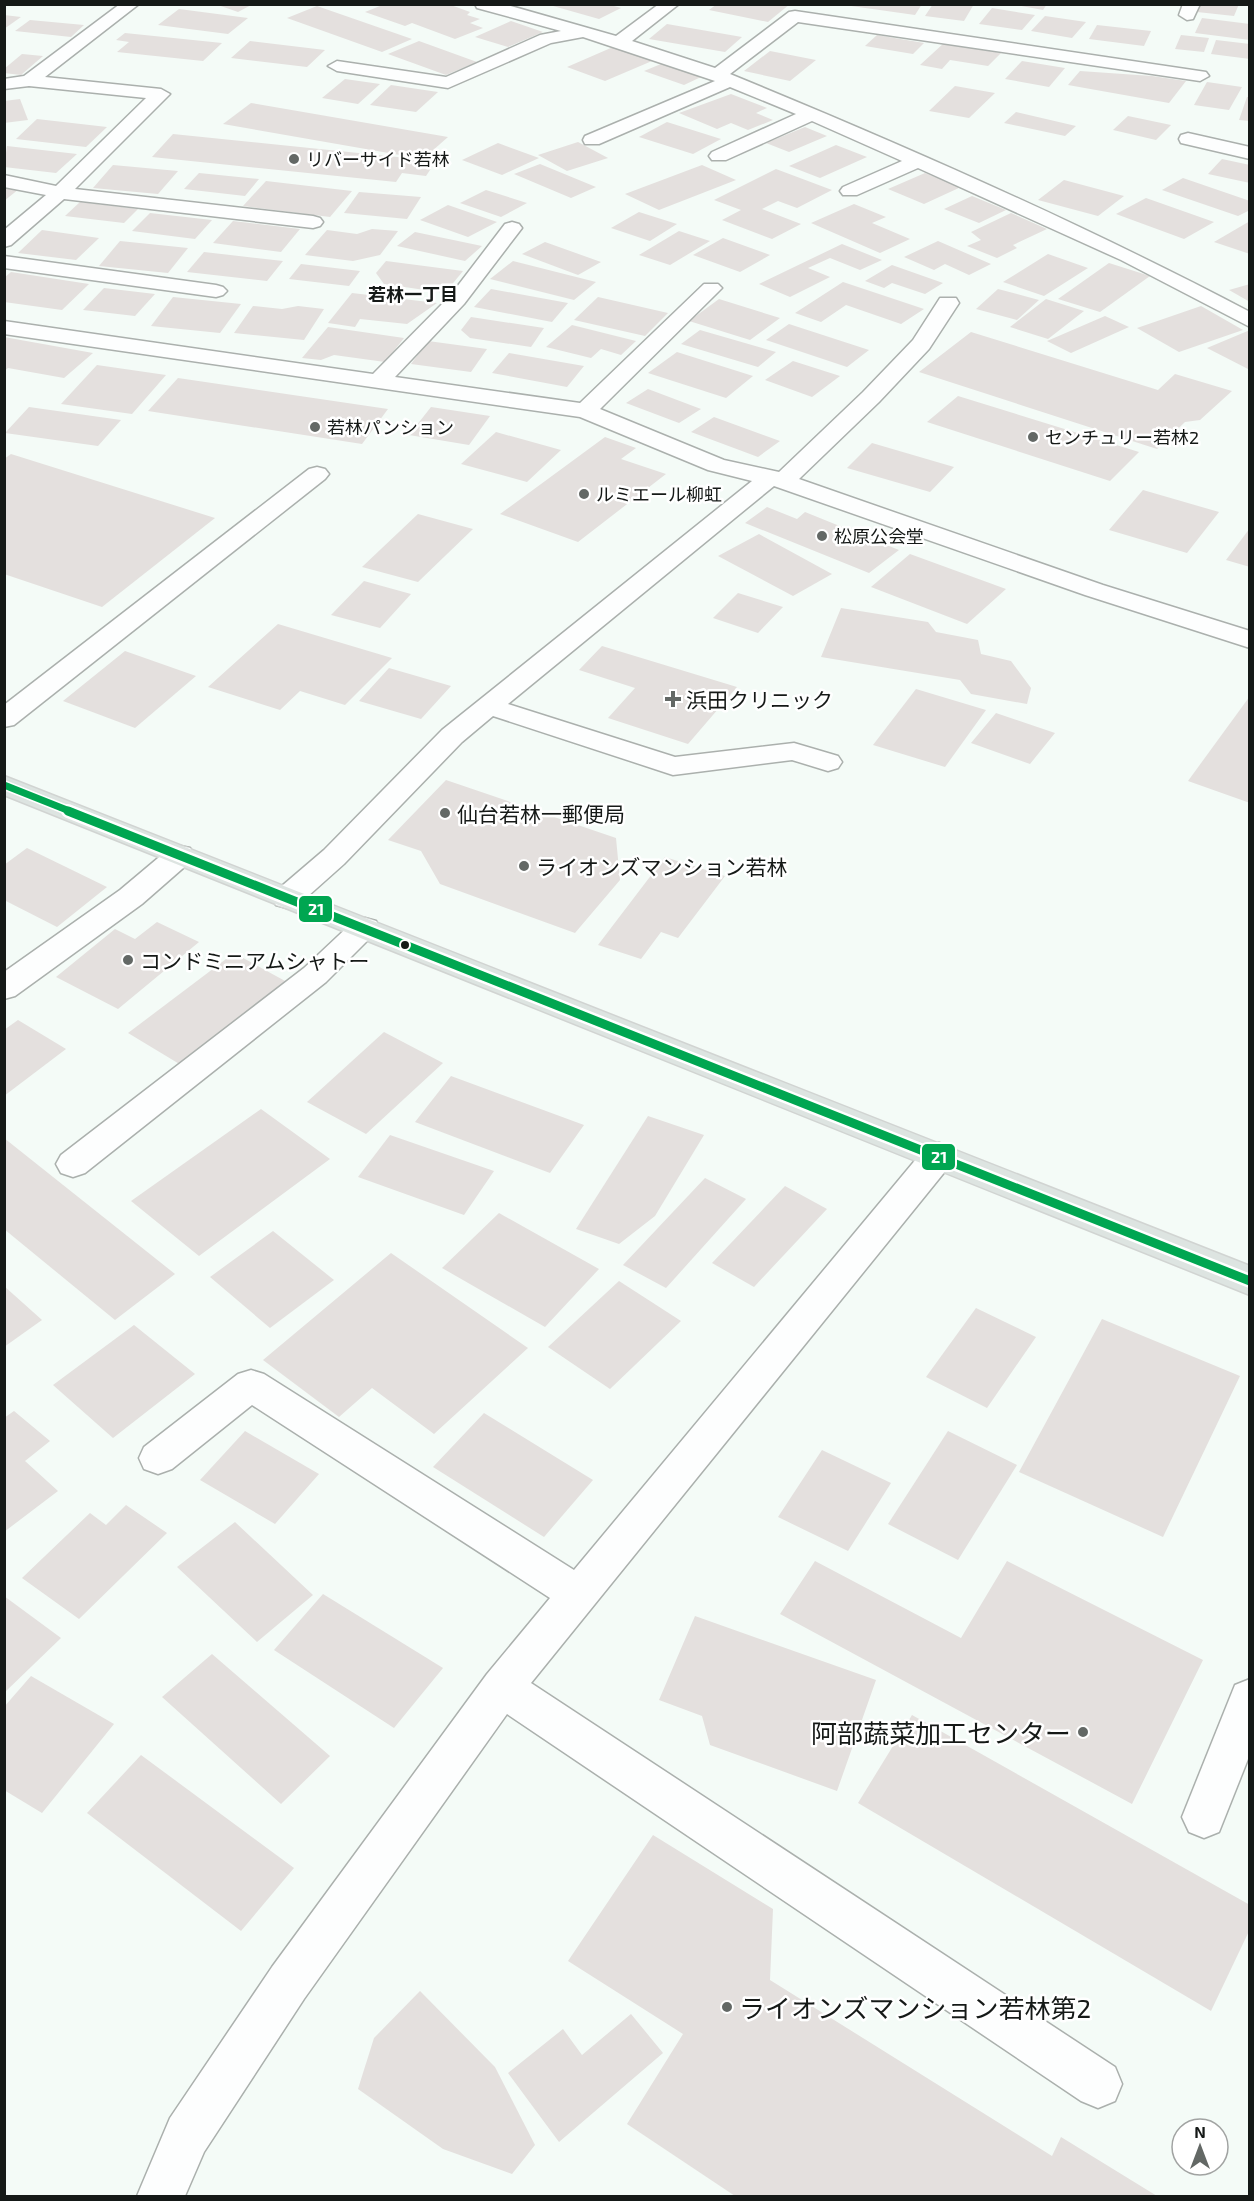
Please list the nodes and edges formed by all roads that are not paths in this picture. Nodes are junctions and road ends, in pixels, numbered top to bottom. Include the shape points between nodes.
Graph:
1 (131, 4) edge
2 (483, 4) edge
3 (671, 4) edge
4 (581, 32) junction
5 (620, 42) junction
6 (337, 66) dead end
7 (1200, 76) dead end
8 (723, 78) junction
9 (29, 81) junction
10 (4, 84) edge
11 (809, 115) junction
12 (1188, 139) dead end
13 (592, 140) dead end
14 (1250, 153) edge
15 (719, 156) dead end
16 (917, 161) junction
17 (4, 181) edge
18 (850, 191) dead end
19 (60, 193) junction
20 (313, 222) dead end
21 (512, 228) dead end
22 (4, 241) edge
23 (4, 262) edge
24 (711, 288) dead end
25 (216, 291) dead end
26 (948, 303) dead end
27 (1250, 321) edge
28 (4, 327) edge
29 (378, 381) junction
30 (585, 411) junction
31 (317, 474) dead end
32 (777, 479) junction
33 (1250, 640) edge
34 (488, 706) junction
35 (4, 719) edge
36 (828, 762) dead end
37 (4, 784) edge
38 (180, 855) junction
39 (287, 898) junction
40 (364, 928) junction
41 (4, 988) edge
42 (939, 1155) junction
43 (73, 1164) dead end
44 (1250, 1281) edge
45 (158, 1458) dead end
46 (576, 1593) junction
47 (501, 1686) junction
48 (1250, 1698) edge
49 (1204, 1817) dead end
50 (1098, 2084) dead end
51 (161, 2196) edge

1 - 9 street
2 - 4 street
3 - 5 street
4 - 5 street
4 - 6 street via 546,39 448,83
5 - 8 street
7 - 8 street via 795,16
8 - 11 street
8 - 13 street
9 - 10 street
9 - 19 street via 161,94
11 - 15 street
11 - 16 street
12 - 14 street
16 - 18 street
16 - 27 street via 1128,256
17 - 19 street via 35,184
19 - 20 street
19 - 22 street
21 - 29 street via 457,300
23 - 25 street
24 - 30 street
26 - 32 street via 921,344 872,397
28 - 29 street
29 - 30 street
30 - 32 street via 716,465
31 - 35 street
32 - 33 street
32 - 34 street
34 - 36 street via 673,766 794,751
34 - 39 street via 452,736
37 - 38 main road
38 - 39 main road
38 - 41 street via 131,897
39 - 40 main road
40 - 42 main road
40 - 43 street via 315,975
42 - 44 main road
42 - 46 street
45 - 46 street via 251,1385
46 - 47 street
47 - 50 street
47 - 51 street via 288,1983 187,2135
48 - 49 street

